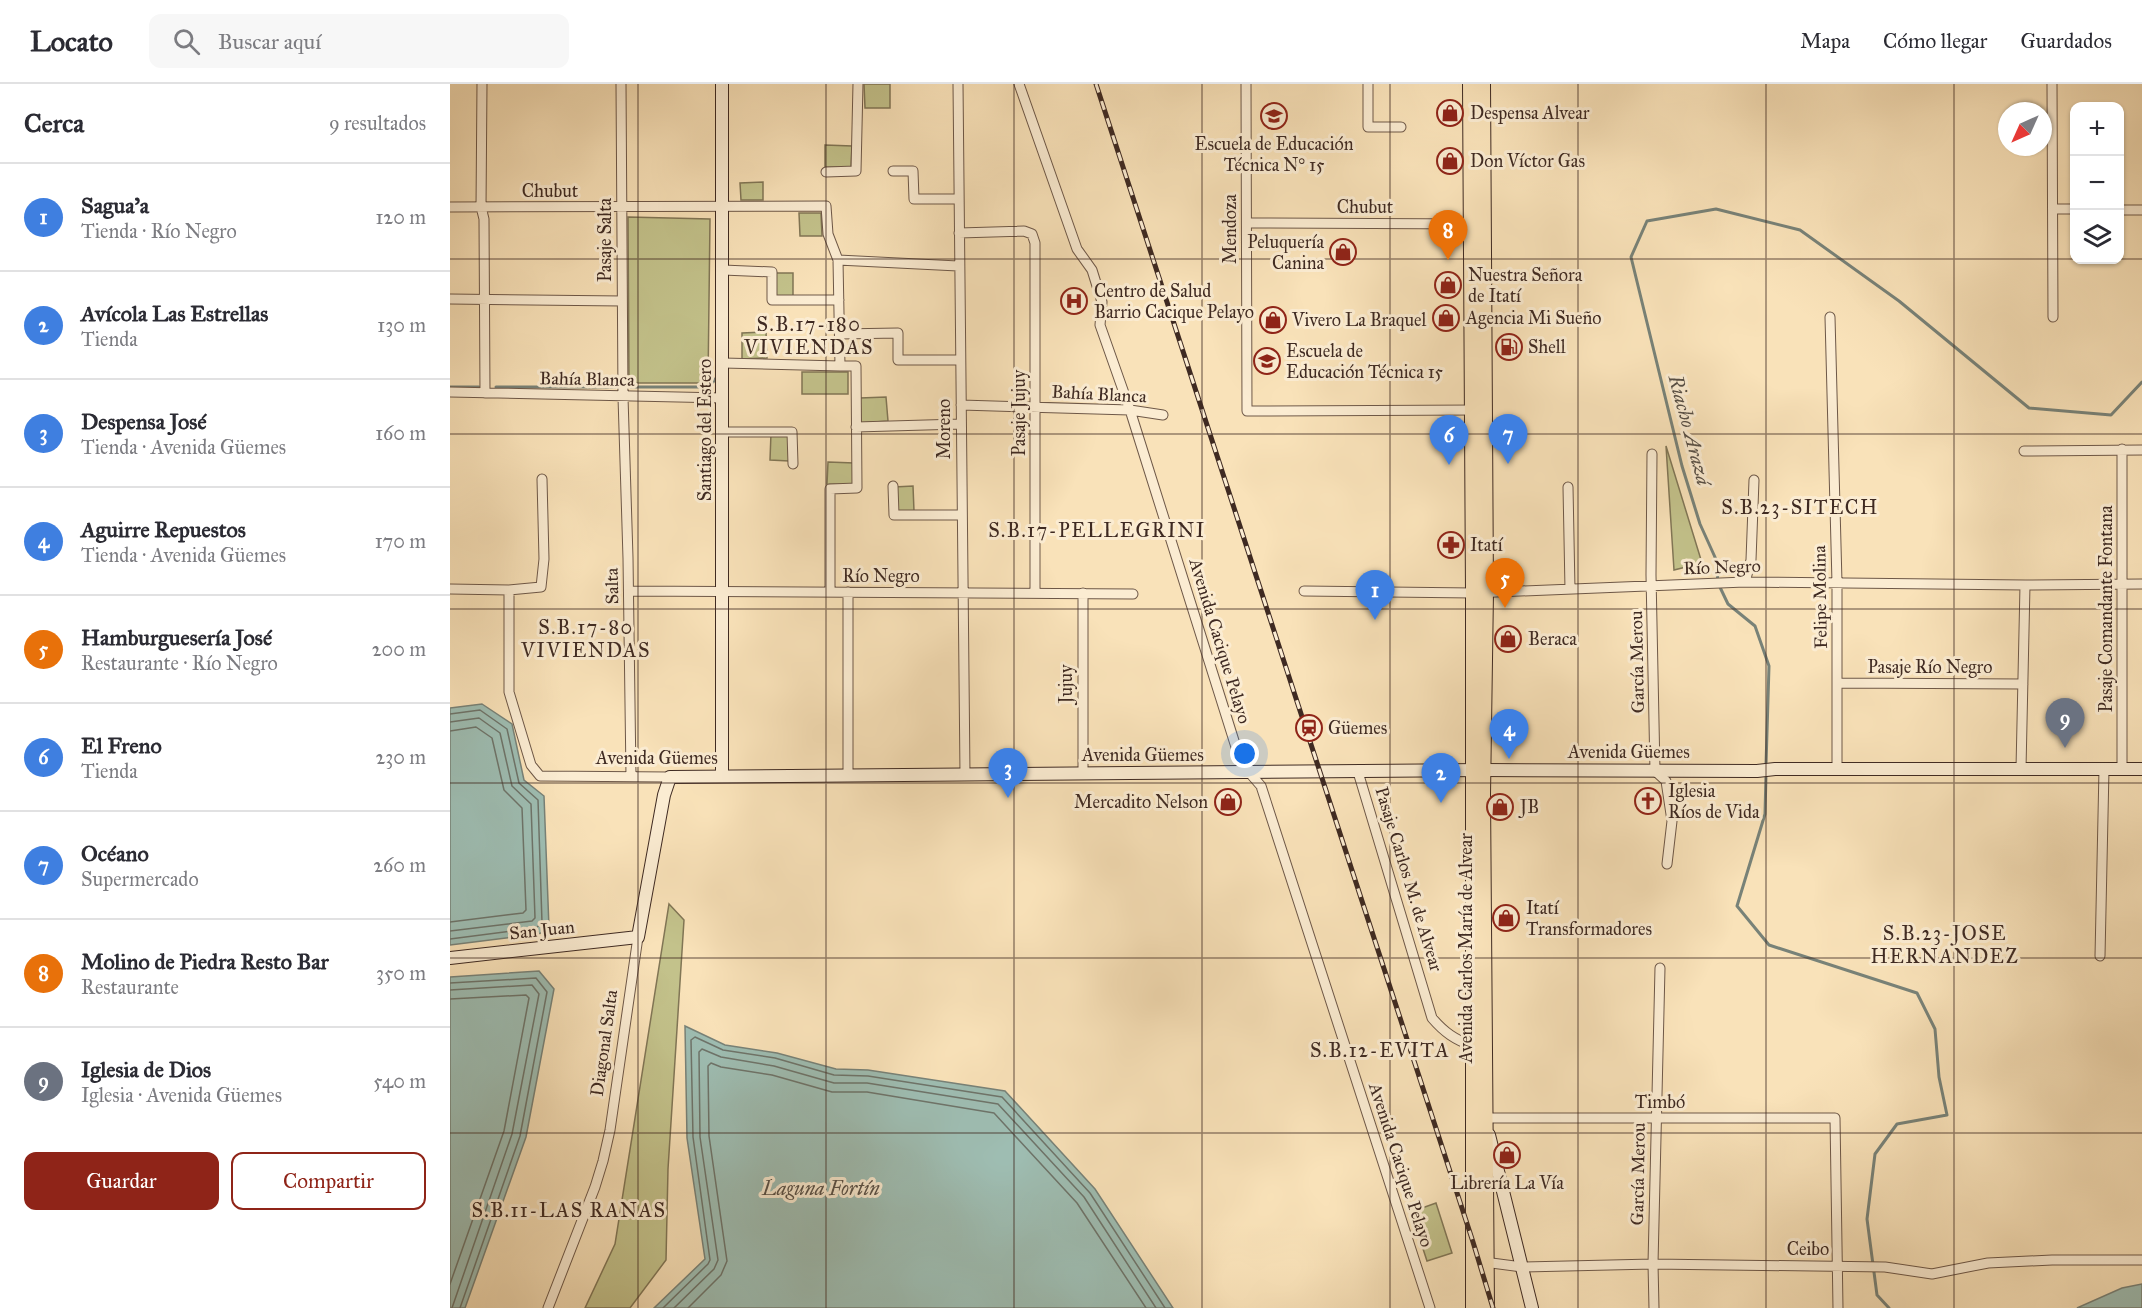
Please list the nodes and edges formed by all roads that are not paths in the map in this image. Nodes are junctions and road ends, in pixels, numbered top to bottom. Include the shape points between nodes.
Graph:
1 (482, 84) edge
2 (621, 84) edge
3 (722, 84) edge
4 (858, 84) edge
5 (958, 84) edge
6 (1019, 84) edge
7 (1246, 84) edge
8 (1368, 84) edge
9 (1470, 84) edge
10 (1483, 84) edge
11 (2052, 84) edge
12 (1401, 127) dead end
13 (893, 171) dead end
14 (826, 172) dead end
15 (958, 199) junction
16 (450, 207) edge
17 (481, 207) junction
18 (622, 207) junction
19 (722, 208) junction
20 (2053, 208) junction
21 (2070, 209) edge
22 (2124, 210) edge
23 (2142, 210) edge
24 (1246, 223) junction
25 (1477, 224) junction
26 (959, 233) junction
27 (838, 260) junction
28 (958, 266) junction
29 (723, 270) junction
30 (450, 298) edge
31 (484, 298) junction
32 (839, 300) junction
33 (622, 301) junction
34 (1830, 317) dead end
35 (2053, 317) dead end
36 (840, 334) junction
37 (960, 360) junction
38 (723, 363) junction
39 (840, 366) junction
40 (450, 392) edge
41 (485, 393) junction
42 (623, 397) junction
43 (723, 398) junction
44 (961, 405) junction
45 (1035, 407) junction
46 (1130, 410) junction
47 (1479, 410) junction
48 (1163, 415) dead end
49 (960, 424) junction
50 (856, 427) junction
51 (723, 432) junction
52 (2122, 450) junction
53 (2142, 450) edge
54 (2024, 451) dead end
55 (1652, 453) dead end
56 (793, 464) dead end
57 (542, 479) dead end
58 (1754, 480) dead end
59 (893, 486) dead end
60 (1568, 487) dead end
61 (962, 515) junction
62 (1745, 582) junction
63 (1837, 583) junction
64 (2122, 584) junction
65 (2142, 584) edge
66 (2025, 585) junction
67 (1652, 587) junction
68 (450, 589) edge
69 (1569, 589) junction
70 (508, 590) junction
71 (628, 591) junction
72 (724, 591) junction
73 (1304, 591) dead end
74 (830, 592) junction
75 (848, 592) junction
76 (1479, 592) junction
77 (963, 593) junction
78 (1035, 593) junction
79 (1083, 593) junction
80 (1133, 594) dead end
81 (1838, 683) junction
82 (2023, 684) junction
83 (1837, 769) junction
84 (2021, 769) junction
85 (2104, 769) junction
86 (2122, 769) junction
87 (2142, 769) edge
88 (1478, 770) junction
89 (1655, 771) junction
90 (1251, 772) junction
91 (1358, 772) junction
92 (965, 774) junction
93 (1083, 774) junction
94 (848, 775) junction
95 (631, 776) junction
96 (722, 776) junction
97 (670, 777) junction
98 (1667, 864) dead end
99 (638, 937) junction
100 (2100, 956) dead end
101 (450, 958) edge
102 (1660, 968) dead end
103 (1473, 1046) junction
104 (1479, 1117) junction
105 (1656, 1118) junction
106 (2142, 1260) edge
107 (1480, 1264) junction
108 (1653, 1264) junction
109 (1838, 1266) junction
110 (1522, 1267) junction
111 (548, 1308) edge
112 (1430, 1308) edge
113 (1473, 1308) edge
114 (1487, 1308) edge
115 (1532, 1308) edge
116 (1654, 1308) edge
117 (1838, 1308) edge

1 - 17 street
2 - 18 street, Pasaje Salta
3 - 19 street, Santiago del Estero
4 - 14 street via 856,171
5 - 15 street, Moreno
6 - 46 street, Avenida Cacique Pelayo via 1077,249 1092,270 1102,302 1100,325
7 - 24 street, Mendoza
8 - 12 street via 1368,127
9 - 25 main road, Avenida Carlos María de Alvear
10 - 25 main road, Avenida Carlos María de Alvear
11 - 20 street
13 - 15 street via 913,171 914,199
15 - 26 street, Moreno
16 - 17 street, Chubut
17 - 18 street, Chubut
17 - 31 street
18 - 19 street, Chubut
18 - 33 street, Pasaje Salta
19 - 27 street, Chubut via 826,206 828,234
19 - 29 street, Santiago del Estero
20 - 21 street
20 - 35 street
22 - 23 street
24 - 25 street, Chubut
24 - 47 street, Mendoza via 1247,411
25 - 47 main road, Avenida Carlos María de Alvear
26 - 28 street, Moreno
26 - 45 street, Pasaje Jujuy via 1032,234
27 - 28 street
27 - 32 street
28 - 37 street, Moreno
29 - 32 street via 772,272 772,300
29 - 38 street, Santiago del Estero
30 - 31 street
31 - 33 street
31 - 41 street
32 - 36 street
33 - 42 street, Pasaje Salta
34 - 63 street, Felipe Molina
36 - 37 street via 898,333 898,360
36 - 39 street
37 - 44 street, Moreno
38 - 39 street
38 - 43 street, Santiago del Estero
39 - 50 street via 856,366
40 - 41 street, Bahía Blanca
41 - 42 street, Bahía Blanca
42 - 43 street, Bahía Blanca
42 - 71 street, Salta
43 - 51 street, Santiago del Estero
44 - 45 street, Bahía Blanca
44 - 49 street, Moreno
45 - 46 street, Bahía Blanca
45 - 78 street, Pasaje Jujuy
46 - 48 street, Bahía Blanca
46 - 90 street, Avenida Cacique Pelayo via 1241,763
47 - 76 main road, Avenida Carlos María de Alvear
49 - 50 street
49 - 61 street, Moreno
50 - 74 street via 857,488 830,489
51 - 56 street via 792,432
51 - 72 street, Santiago del Estero
52 - 53 street
52 - 54 street
52 - 64 street, Pasaje Comandante Fontana
55 - 67 street, García Merou
57 - 70 street via 541,587
58 - 62 street via 1751,560
59 - 61 street via 894,515
60 - 69 street
61 - 77 street, Moreno
62 - 63 street, Río Negro
62 - 67 street, Río Negro
63 - 66 street, Río Negro
63 - 81 street, Felipe Molina
64 - 65 street, Río Negro
64 - 66 street, Río Negro
64 - 86 street, Pasaje Comandante Fontana
66 - 82 street
67 - 69 street, Río Negro
67 - 89 street, García Merou
68 - 70 street
69 - 76 street, Río Negro
70 - 95 street, Avenida Güemes via 509,692 531,765 540,776
71 - 72 street, Río Negro
71 - 95 street, Salta
72 - 74 street, Río Negro
72 - 96 street, Santiago del Estero
73 - 76 street, Río Negro
74 - 75 street, Río Negro
75 - 77 street, Río Negro
75 - 94 street
76 - 88 main road, Avenida Carlos María de Alvear
77 - 78 street, Río Negro
77 - 92 street, Moreno
78 - 79 street, Río Negro
79 - 80 street, Río Negro
79 - 93 street, Jujuy
81 - 82 street, Pasaje Río Negro
81 - 83 street, Felipe Molina
82 - 84 street
83 - 84 street, Avenida Güemes
83 - 89 street, Avenida Güemes
84 - 85 street, Avenida Güemes
85 - 86 street, Avenida Güemes
85 - 100 street
86 - 87 street, Avenida Güemes
88 - 89 street, Avenida Güemes
88 - 91 street, Avenida Güemes
88 - 103 main road, Avenida Carlos María de Alvear
88 - 104 main road, Avenida Carlos María de Alvear
89 - 98 street, García Merou via 1666,780 1672,821
90 - 91 street, Avenida Güemes
90 - 93 street, Avenida Güemes
90 - 112 street, Avenida Cacique Pelayo via 1261,786
91 - 103 street, Pasaje Carlos M. de Alvear via 1432,1017 1456,1040
92 - 93 street, Avenida Güemes
92 - 94 street, Avenida Güemes
94 - 96 street, Avenida Güemes
95 - 97 street, Avenida Güemes
96 - 97 street, Avenida Güemes
97 - 99 street, Diagonal Salta
99 - 101 street, San Juan
99 - 111 street, Diagonal Salta via 603,1161
102 - 105 street, García Merou
103 - 104 main road, Avenida Carlos María de Alvear
104 - 105 street, Timbó
104 - 107 main road, Avenida Carlos María de Alvear
104 - 110 street
105 - 108 street, García Merou
105 - 109 street, Timbó via 1835,1118
106 - 109 street, Ceibo via 1988,1263 1932,1274
107 - 110 street, Ceibo
107 - 113 main road, Avenida Carlos María de Alvear
107 - 114 main road, Avenida Carlos María de Alvear
108 - 109 street, Ceibo
108 - 110 street, Ceibo
108 - 116 street, García Merou
109 - 117 street
110 - 115 street

